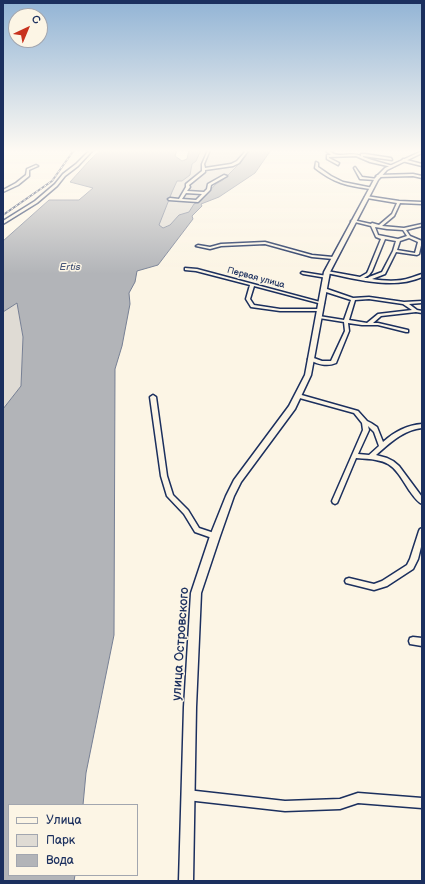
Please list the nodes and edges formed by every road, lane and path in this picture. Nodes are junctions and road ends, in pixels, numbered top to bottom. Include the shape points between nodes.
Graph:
1 (50, 191) edge
2 (370, 191) edge
3 (185, 192) joint
4 (205, 193) joint
5 (367, 197) junction
6 (170, 199) dead end
7 (180, 200) junction
8 (399, 202) junction
9 (422, 204) edge
10 (354, 222) junction
11 (3, 223) edge
12 (372, 224) junction
13 (422, 225) edge
14 (380, 226) junction
15 (404, 229) junction
16 (379, 236) junction
17 (409, 237) junction
18 (398, 240) junction
19 (198, 246) dead end
20 (395, 252) junction
21 (333, 258) junction
22 (186, 269) dead end
23 (303, 273) dead end
24 (327, 275) junction
25 (422, 275) edge
26 (361, 278) junction
27 (252, 285) junction
28 (325, 290) junction
29 (352, 299) junction
30 (422, 302) edge
31 (322, 303) junction
32 (404, 303) junction
33 (416, 311) junction
34 (422, 312) edge
35 (320, 313) junction
36 (346, 322) junction
37 (367, 325) junction
38 (406, 331) dead end
39 (311, 359) junction
40 (298, 396) junction
41 (153, 397) dead end
42 (365, 423) junction
43 (422, 426) edge
44 (382, 447) junction
45 (354, 456) junction
46 (370, 457) junction
47 (335, 501) dead end
48 (422, 501) edge
49 (422, 531) edge
50 (215, 536) junction
51 (349, 581) dead end
52 (413, 642) dead end
53 (422, 642) edge
54 (187, 795) junction
55 (422, 803) edge
56 (186, 881) edge

1 - 11 street
2 - 5 main road, улица Островского
3 - 4 street
3 - 7 street
4 - 7 street via 197,201
5 - 8 street
5 - 10 main road, улица Островского
6 - 7 street
8 - 9 street
8 - 14 street via 393,215
10 - 12 street
10 - 21 main road, улица Островского
12 - 14 street
12 - 16 street via 375,234
13 - 15 street
14 - 15 street
15 - 17 street
16 - 18 street
16 - 26 street via 383,240 370,271
17 - 18 street
17 - 20 street via 420,241 416,254
18 - 20 street
19 - 21 street via 210,248 265,243 312,256
20 - 26 street via 384,273
21 - 24 main road, улица Островского
22 - 27 street, Первая улица
23 - 24 street
24 - 26 street
24 - 28 main road, улица Островского
25 - 26 street via 413,280 398,282
27 - 31 street, Первая улица
27 - 35 street via 248,299 253,306
28 - 29 street
28 - 31 main road, улица Островского
29 - 32 street via 369,298
29 - 36 street
30 - 32 street
31 - 35 main road, улица Островского
32 - 33 street
33 - 34 street
33 - 37 street via 380,315
35 - 36 street
35 - 39 main road, улица Островского
36 - 37 street
36 - 39 street via 347,332 333,363
37 - 38 street via 378,324
39 - 40 main road, улица Островского via 308,375
40 - 42 street via 356,412
40 - 50 main road, улица Островского via 238,480
41 - 50 street via 164,476 170,496 186,512 197,530
42 - 44 street via 370,423 375,428
42 - 45 street via 366,430
43 - 44 street via 414,426 389,439
44 - 46 street
45 - 46 street
45 - 47 street
46 - 48 street via 380,458 397,467
49 - 51 street via 410,567 384,584 374,587
50 - 54 main road, улица Островского via 196,593
52 - 53 street
54 - 55 street via 285,806 340,804 358,798
54 - 56 main road, улица Островского

